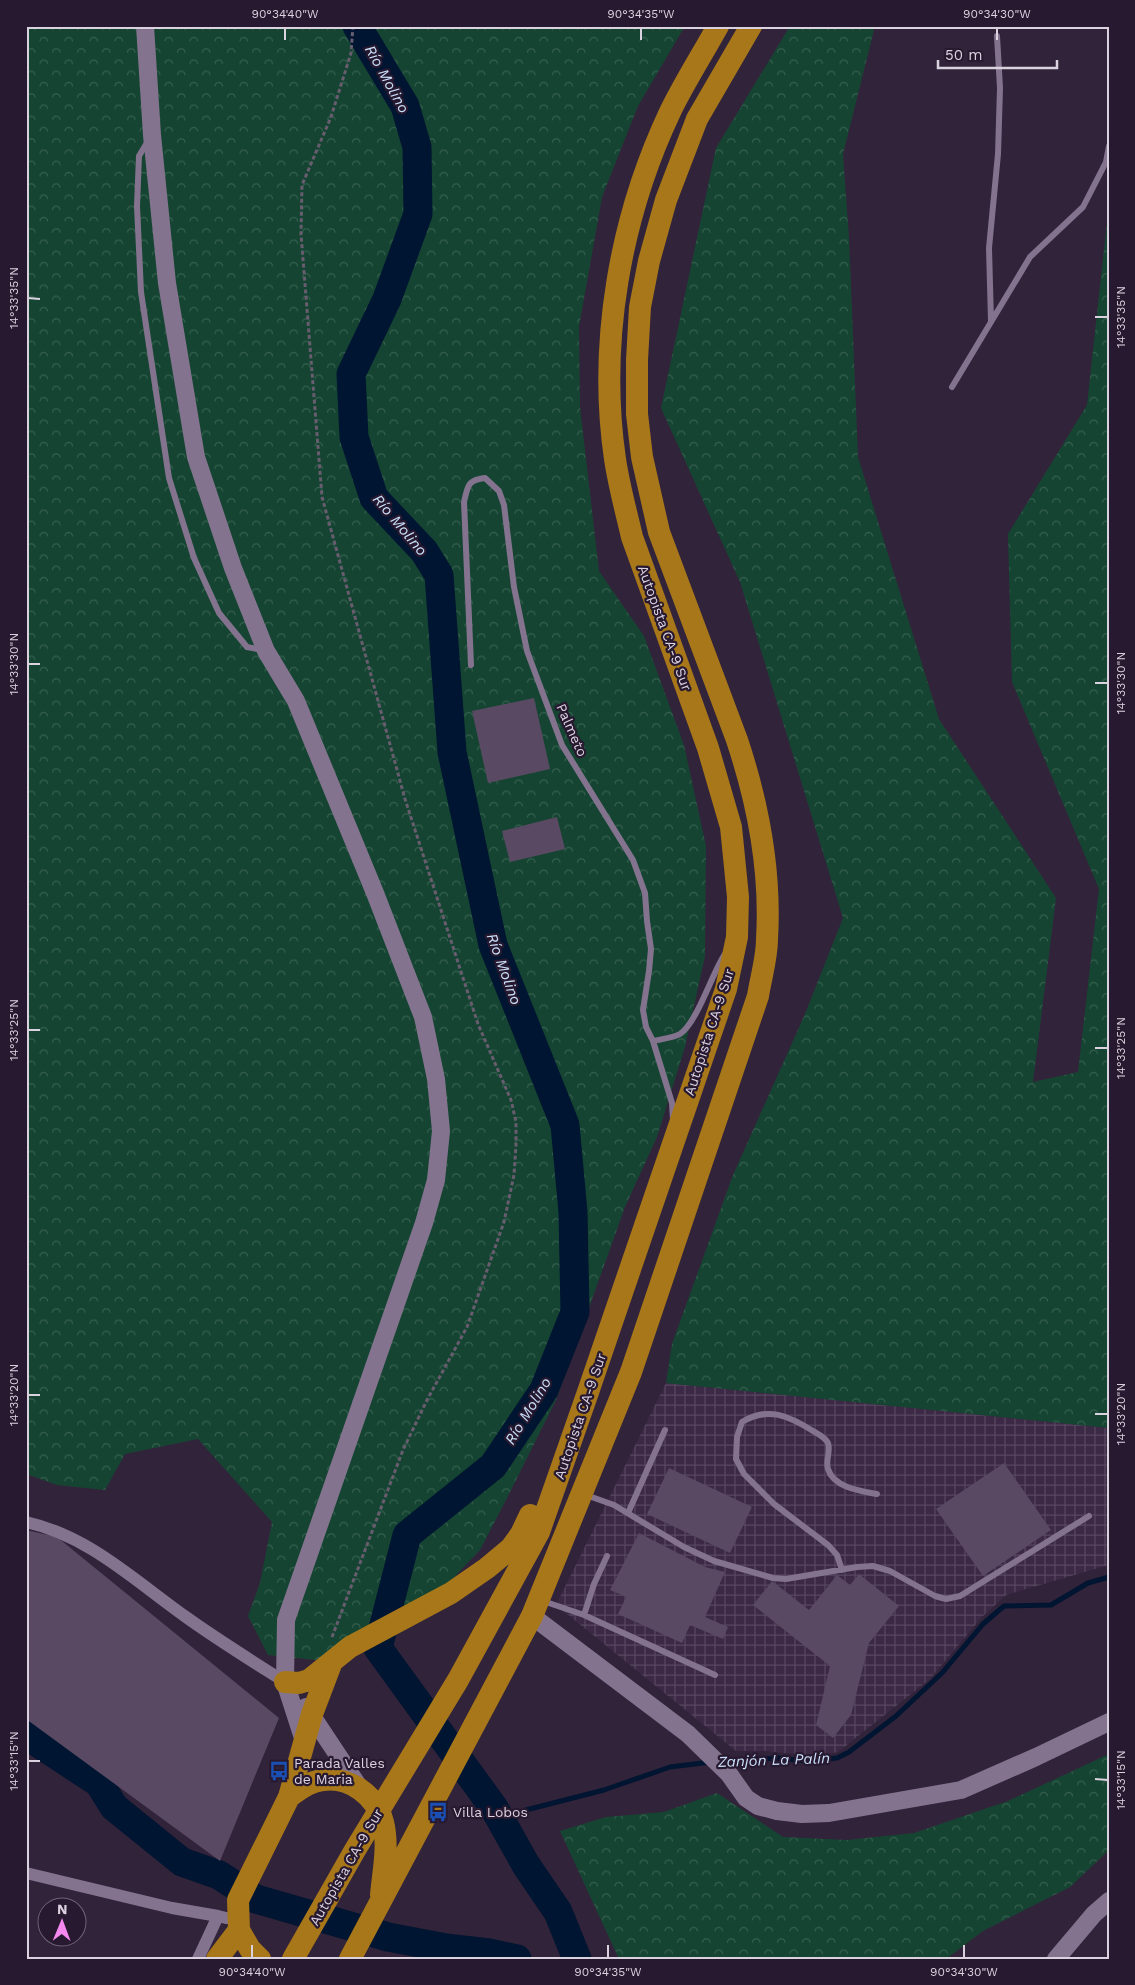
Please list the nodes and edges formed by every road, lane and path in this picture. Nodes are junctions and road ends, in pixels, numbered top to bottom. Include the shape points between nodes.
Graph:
1 (145, 26) edge
2 (353, 26) edge
3 (718, 26) edge
4 (751, 26) edge
5 (996, 36) dead end
6 (152, 135) junction
7 (1109, 146) edge
8 (991, 322) junction
9 (952, 386) dead end
10 (266, 651) junction
11 (471, 665) dead end
12 (737, 937) junction
13 (653, 1041) junction
14 (675, 1137) junction
15 (588, 1395) junction
16 (664, 1430) dead end
17 (583, 1493) junction
18 (877, 1494) dead end
19 (628, 1514) junction
20 (1089, 1516) dead end
21 (26, 1522) edge
22 (607, 1556) dead end
23 (842, 1570) junction
24 (536, 1608) junction
25 (584, 1615) junction
26 (331, 1664) junction
27 (715, 1674) dead end
28 (285, 1682) junction
29 (312, 1714) junction
30 (1109, 1722) edge
31 (304, 1741) junction
32 (361, 1790) junction
33 (289, 1797) junction
34 (26, 1873) edge
35 (1109, 1901) edge
36 (381, 1902) junction
37 (233, 1917) junction
38 (357, 1946) edge
39 (198, 1959) edge
40 (218, 1959) edge
41 (260, 1959) edge
42 (293, 1959) edge
43 (335, 1959) edge
44 (1056, 1959) edge

1 - 6 main road
2 - 26 path via 351,53 331,117 302,185 301,234 322,497 405,799 478,1024 511,1100 516,1122 516,1145 514,1175 504,1222 467,1327 403,1450 333,1633
3 - 12 highway, Autopista CA-9 Sur via 670,112 638,192 614,303 611,414 615,458 632,537 708,748 731,827 738,897
4 - 17 highway, Autopista CA-9 Sur via 697,119 666,200 648,261 636,360 642,457 659,532 747,769 768,895 767,942 758,996 708,1147 631,1372
5 - 8 lane via 1000,88 998,154 989,248
6 - 10 main road via 167,283 196,457 233,568
6 - 10 lane via 139,156 137,206 141,292 169,478 194,558 219,614 247,647
7 - 8 lane via 1106,162 1083,207 1030,257
8 - 9 lane
10 - 28 main road via 296,702 423,1017 436,1079 441,1131 436,1180 424,1223 286,1620
11 - 13 lane, Palmeto via 464,502 468,485 475,479 485,478 499,491 504,505 514,587 527,651 562,744 633,860 645,893 651,949 643,1010
12 - 13 lane via 717,965 690,1022 680,1034
12 - 14 highway, Autopista CA-9 Sur via 726,989
13 - 14 lane via 672,1103
14 - 15 highway, Autopista CA-9 Sur
15 - 26 highway via 570,1422 517,1541 487,1568 438,1600 350,1647
15 - 42 highway, Autopista CA-9 Sur via 539,1532 528,1554 458,1680
16 - 19 lane
17 - 19 lane
17 - 24 highway, Autopista CA-9 Sur
18 - 23 lane via 855,1490 837,1481 828,1470 828,1442 793,1419 772,1414 754,1415 742,1422 737,1437 736,1459 744,1474 774,1504 828,1545 837,1555
19 - 23 lane via 714,1561 773,1578
20 - 23 lane via 960,1596 946,1599 935,1596 890,1571 873,1566
21 - 28 street via 57,1530 82,1542 186,1618
22 - 25 lane
24 - 25 lane
24 - 30 main road via 688,1734 728,1774 746,1798 758,1806 777,1811 829,1813 960,1790
24 - 36 highway, Autopista CA-9 Sur
25 - 27 lane
26 - 28 highway via 309,1680
26 - 29 highway
28 - 29 main road
28 - 31 main road
29 - 31 highway
29 - 32 main road
31 - 33 highway
32 - 33 highway via 349,1783 322,1780
32 - 36 highway via 375,1804 385,1832
33 - 37 highway
34 - 37 street via 172,1908
35 - 44 main road
36 - 38 highway, Autopista CA-9 Sur
37 - 39 street
37 - 40 highway
37 - 41 highway via 250,1949
38 - 43 highway

